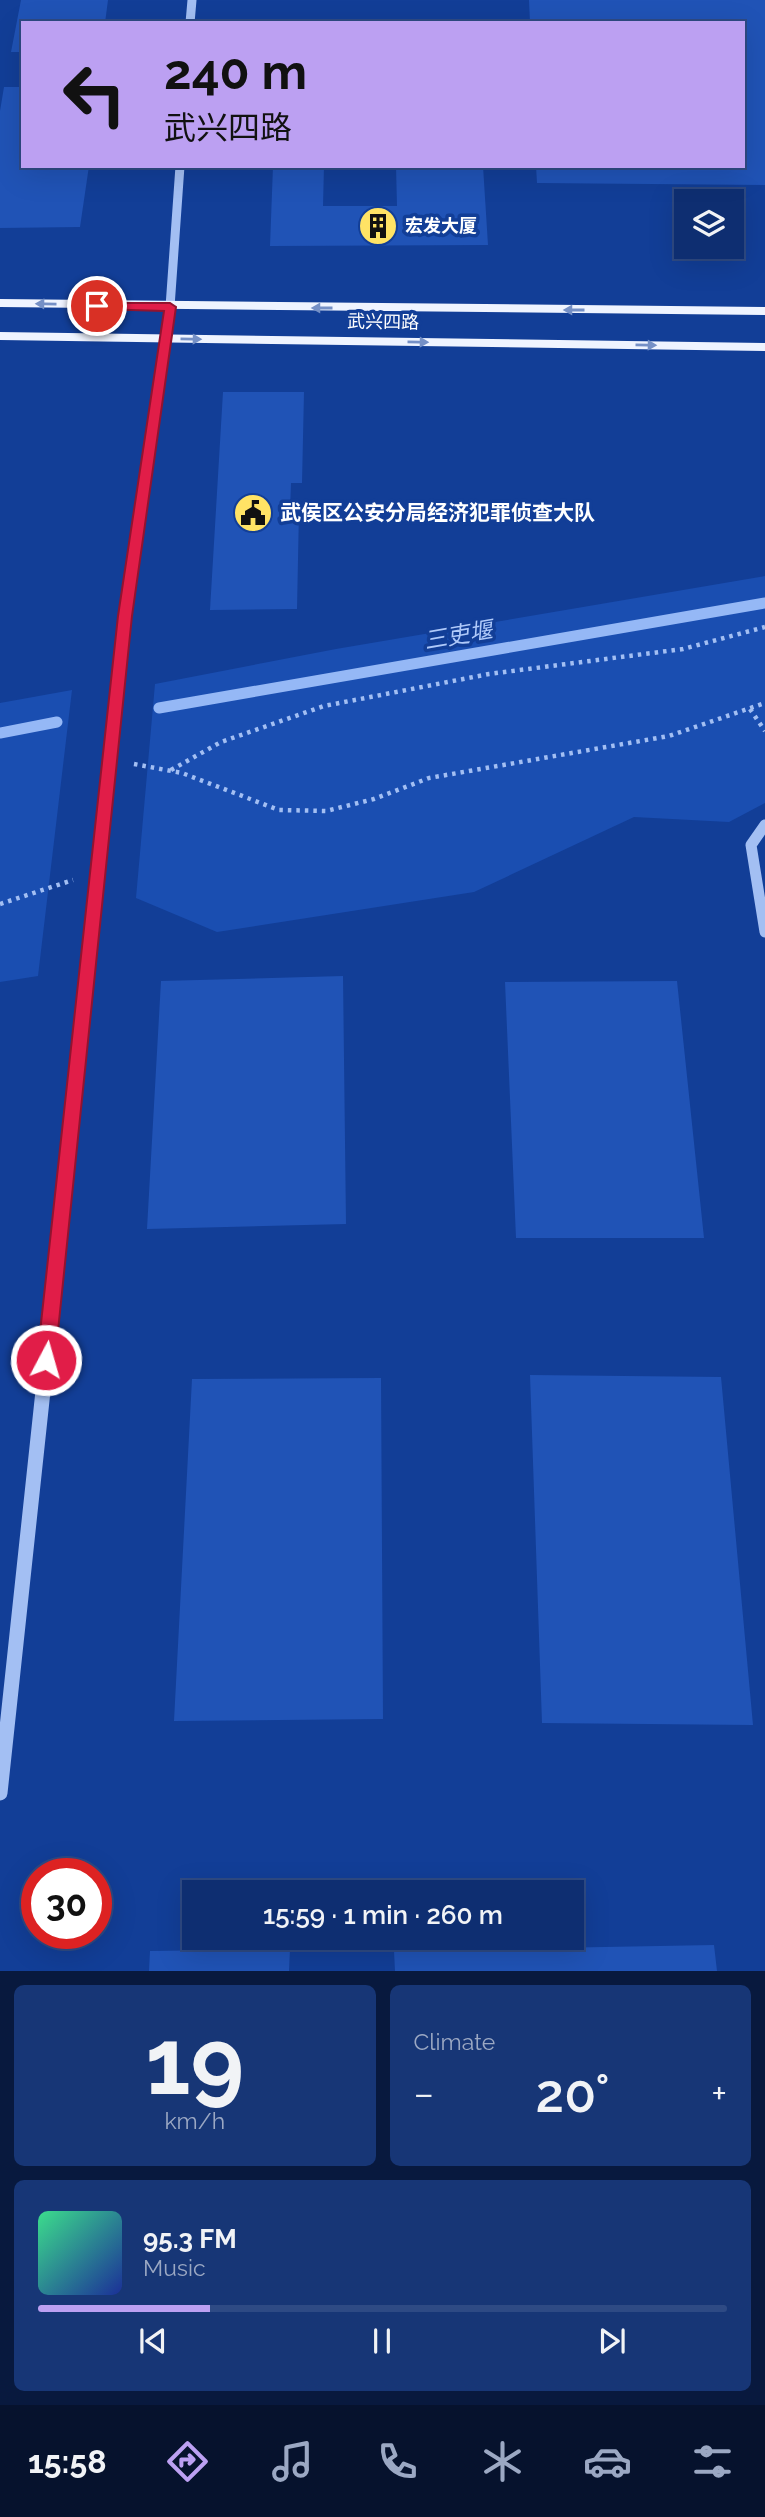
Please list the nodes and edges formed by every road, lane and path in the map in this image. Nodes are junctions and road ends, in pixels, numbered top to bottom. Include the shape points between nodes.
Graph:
1 (192, 0) edge
2 (190, 21) edge
3 (180, 168) edge
4 (0, 303) edge
5 (170, 307) junction
6 (765, 311) edge
7 (0, 336) edge
8 (165, 338) junction
9 (765, 347) edge
10 (765, 627) edge
11 (765, 703) edge
12 (750, 709) junction
13 (765, 731) edge
14 (110, 759) junction
15 (170, 771) junction
16 (765, 825) edge
17 (97, 873) junction
18 (0, 904) edge
19 (765, 932) edge
20 (0, 1793) edge

1 - 2 street
3 - 5 street
5 -> 4 main road, 武兴四路
6 -> 5 main road, 武兴四路
5 - 8 street
7 - 8 main road, 武兴四路
8 -> 9 main road, 武兴四路
8 - 14 street via 125,616
10 - 15 path via 682,649 489,674 324,705 221,742
11 - 12 path
12 - 13 path
12 - 15 path via 669,736 429,778 326,811 279,810
14 - 15 path
14 - 17 street
16 - 19 street via 751,845
17 - 18 path
17 - 20 street

